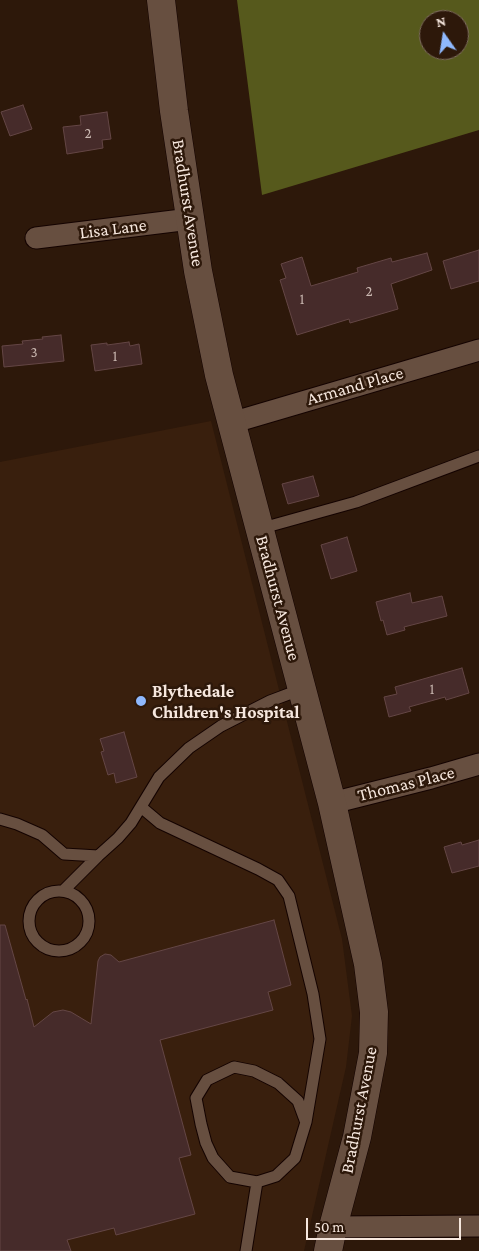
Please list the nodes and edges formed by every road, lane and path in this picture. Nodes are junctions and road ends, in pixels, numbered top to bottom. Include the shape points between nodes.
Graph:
1 (161, 0) edge
2 (190, 219) junction
3 (36, 238) dead end
4 (479, 350) edge
5 (231, 423) junction
6 (479, 456) edge
7 (259, 529) junction
8 (302, 689) junction
9 (479, 764) edge
10 (332, 802) junction
11 (141, 807) junction
12 (0, 819) edge
13 (98, 856) junction
14 (63, 891) junction
15 (306, 1122) junction
16 (257, 1182) junction
17 (479, 1226) edge
18 (331, 1239) edge
19 (246, 1251) edge

1 - 2 main road, Bradhurst Avenue
2 - 3 street, Lisa Lane
2 - 5 main road, Bradhurst Avenue
4 - 5 street, Armand Place
5 - 7 main road, Bradhurst Avenue
6 - 7 lane via 356,502
7 - 8 main road, Bradhurst Avenue
8 - 10 main road, Bradhurst Avenue
8 - 11 lane via 270,700 221,726 189,748 159,777
9 - 10 street, Thomas Place
10 - 18 main road, Bradhurst Avenue via 368,964 375,1014 373,1053 357,1137
11 - 13 lane via 118,838
11 - 15 lane via 160,823 278,880 290,896 320,1039
12 - 13 lane via 42,835 64,854
13 - 14 lane
14 - 14 lane via 43,896 31,912 29,922 36,941 54,951 64,951 80,943 89,926 86,908 72,894
15 - 16 lane via 295,1158 276,1176
15 - 16 lane via 298,1101 278,1083 254,1070 234,1067 207,1080 196,1098 206,1143 213,1158 230,1177
16 - 19 lane
17 - 18 street

